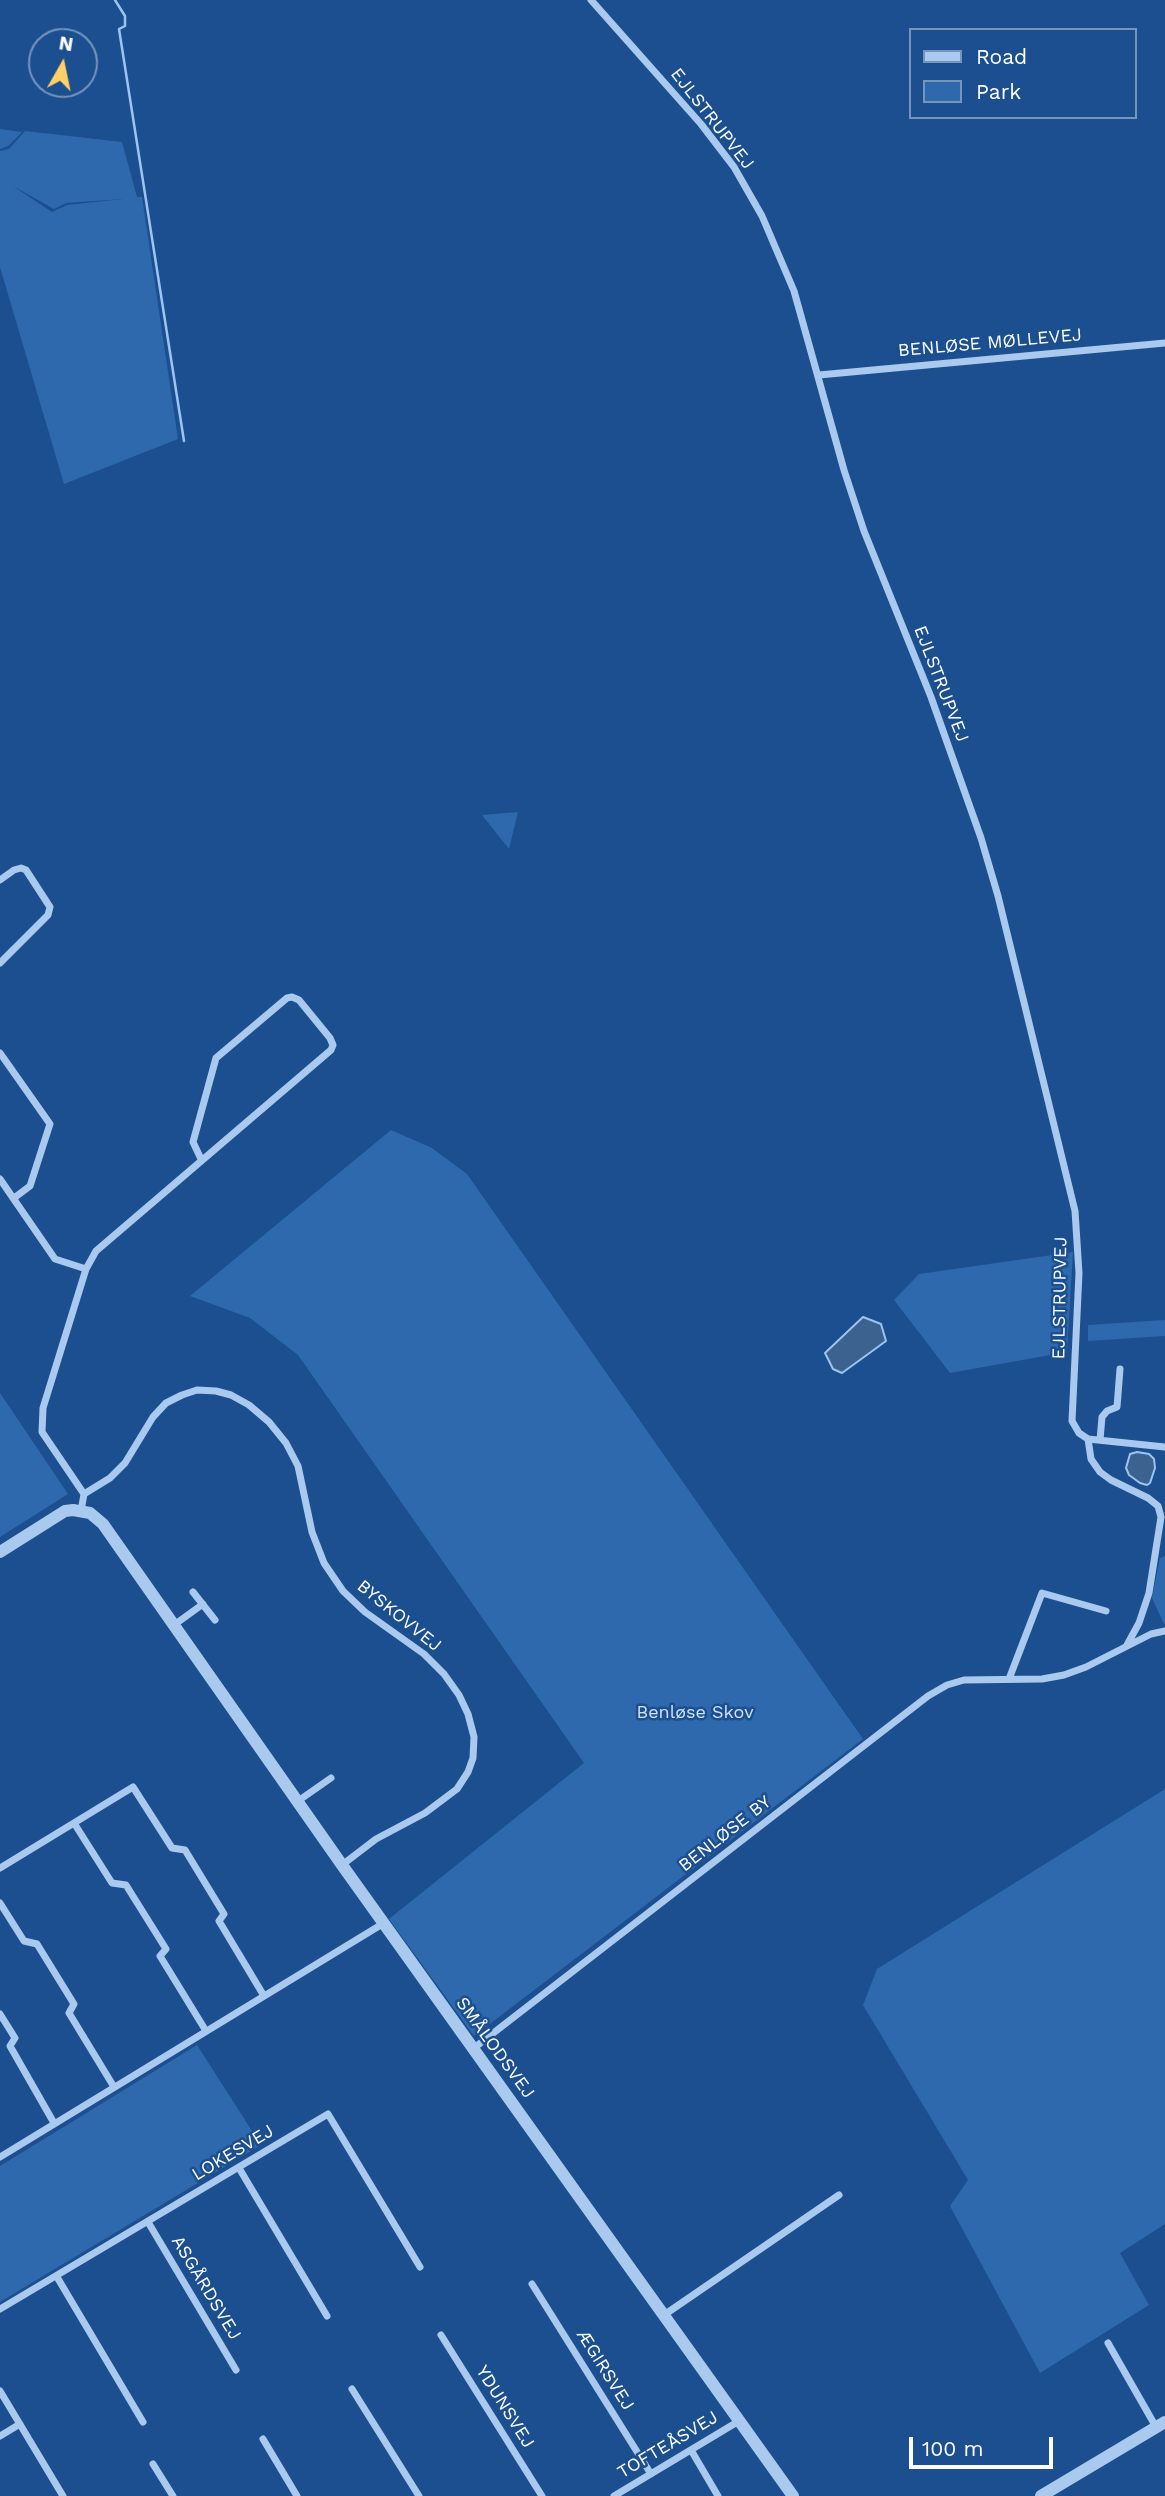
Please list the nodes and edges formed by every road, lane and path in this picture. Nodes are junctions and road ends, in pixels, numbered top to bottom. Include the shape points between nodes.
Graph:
1 (591, 0) edge
2 (1165, 342) edge
3 (819, 375) junction
4 (0, 880) edge
5 (0, 963) edge
6 (0, 1053) edge
7 (201, 1159) junction
8 (0, 1179) edge
9 (14, 1198) junction
10 (86, 1269) junction
11 (1120, 1369) dead end
12 (1088, 1439) junction
13 (1100, 1440) junction
14 (1165, 1447) edge
15 (84, 1494) junction
16 (81, 1511) junction
17 (0, 1552) edge
18 (194, 1592) dead end
19 (203, 1604) junction
20 (1106, 1611) dead end
21 (215, 1620) dead end
22 (1139, 1623) junction
23 (174, 1625) junction
24 (1165, 1631) edge
25 (1151, 1634) junction
26 (1127, 1646) junction
27 (1009, 1679) junction
28 (331, 1777) dead end
29 (298, 1801) junction
30 (74, 1823) junction
31 (342, 1865) junction
32 (0, 1868) edge
33 (0, 1903) edge
34 (384, 1923) junction
35 (264, 1996) junction
36 (0, 2014) edge
37 (206, 2031) junction
38 (474, 2048) junction
39 (114, 2087) junction
40 (54, 2123) junction
41 (0, 2157) edge
42 (239, 2168) junction
43 (839, 2195) dead end
44 (148, 2222) junction
45 (420, 2267) dead end
46 (57, 2277) junction
47 (532, 2284) dead end
48 (0, 2309) edge
49 (664, 2315) junction
50 (327, 2316) dead end
51 (441, 2335) dead end
52 (1108, 2343) dead end
53 (236, 2370) dead end
54 (352, 2389) dead end
55 (0, 2391) edge
56 (739, 2421) junction
57 (144, 2422) dead end
58 (20, 2424) junction
59 (1161, 2425) edge
60 (0, 2436) edge
61 (263, 2439) dead end
62 (691, 2450) junction
63 (153, 2464) dead end
64 (651, 2473) junction
65 (63, 2496) edge
66 (173, 2496) edge
67 (298, 2496) edge
68 (419, 2496) edge
69 (542, 2496) edge
70 (614, 2496) edge
71 (718, 2496) edge
72 (793, 2496) edge
73 (1041, 2496) edge

1 - 3 street, EJLSTRUPVEJ via 734,167 780,256
2 - 3 street, BENLØSE MØLLEVEJ
3 - 12 street, EJLSTRUPVEJ via 864,531 931,697 998,896 1075,1211 1079,1273 1072,1421
4 - 5 street via 14,870 26,870 50,907 48,915
6 - 9 street via 50,1124 30,1186
7 - 7 street via 331,1050 330,1038 299,1000 287,998 216,1058 193,1142
7 - 10 street via 96,1251
8 - 9 street
9 - 10 street via 55,1259
10 - 15 street via 43,1408 42,1432
11 - 13 street via 1117,1407 1102,1417
12 - 13 street
12 - 22 street via 1091,1459 1100,1472 1158,1506 1161,1517 1149,1593
13 - 14 street
15 - 16 street
15 - 31 street, BYSKOVVEJ via 125,1463 166,1403 197,1390 231,1395 249,1405 286,1443 305,1488 312,1532 343,1591 444,1674 459,1695 474,1737 468,1772 457,1789
16 - 17 street via 65,1511
16 - 23 street, SMÅLODSVEJ via 103,1524
18 - 19 street
19 - 21 street
19 - 23 street
20 - 27 street via 1042,1593
22 - 25 street
22 - 26 street
23 - 29 street, SMÅLODSVEJ
24 - 25 street, BENLØSE BY
25 - 26 street, BENLØSE BY
26 - 27 street, BENLØSE BY via 1064,1675
27 - 38 street, BENLØSE BY via 964,1680 928,1696
28 - 29 street
29 - 31 street, SMÅLODSVEJ
30 - 32 street
30 - 35 street via 133,1787 172,1848 185,1850 224,1914 219,1921
30 - 37 street via 112,1884 127,1885 166,1949 160,1956
31 - 34 street, SMÅLODSVEJ
33 - 39 street via 24,1941 37,1944 74,2004 69,2013
34 - 35 street
34 - 38 street, SMÅLODSVEJ
35 - 37 street
36 - 40 street via 15,2038 10,2046
37 - 39 street
38 - 49 street, SMÅLODSVEJ
39 - 40 street
40 - 41 street
42 - 44 street, LOKESVEJ
42 - 45 street, LOKESVEJ via 328,2113
42 - 50 street
43 - 49 street
44 - 46 street, LOKESVEJ
44 - 53 street, ASGÅRDSVEJ
46 - 48 street, LOKESVEJ
46 - 57 street
47 - 64 street, ÆGIRSVEJ
49 - 56 street, SMÅLODSVEJ
51 - 69 street, YDUNSVEJ
52 - 59 street
54 - 68 street
55 - 58 street
56 - 62 street, TOFTEÅSVEJ
56 - 72 street, SMÅLODSVEJ
58 - 60 street
58 - 65 street
59 - 73 street
61 - 67 street
62 - 64 street, TOFTEÅSVEJ
62 - 71 street
63 - 66 street
64 - 70 street, TOFTEÅSVEJ

